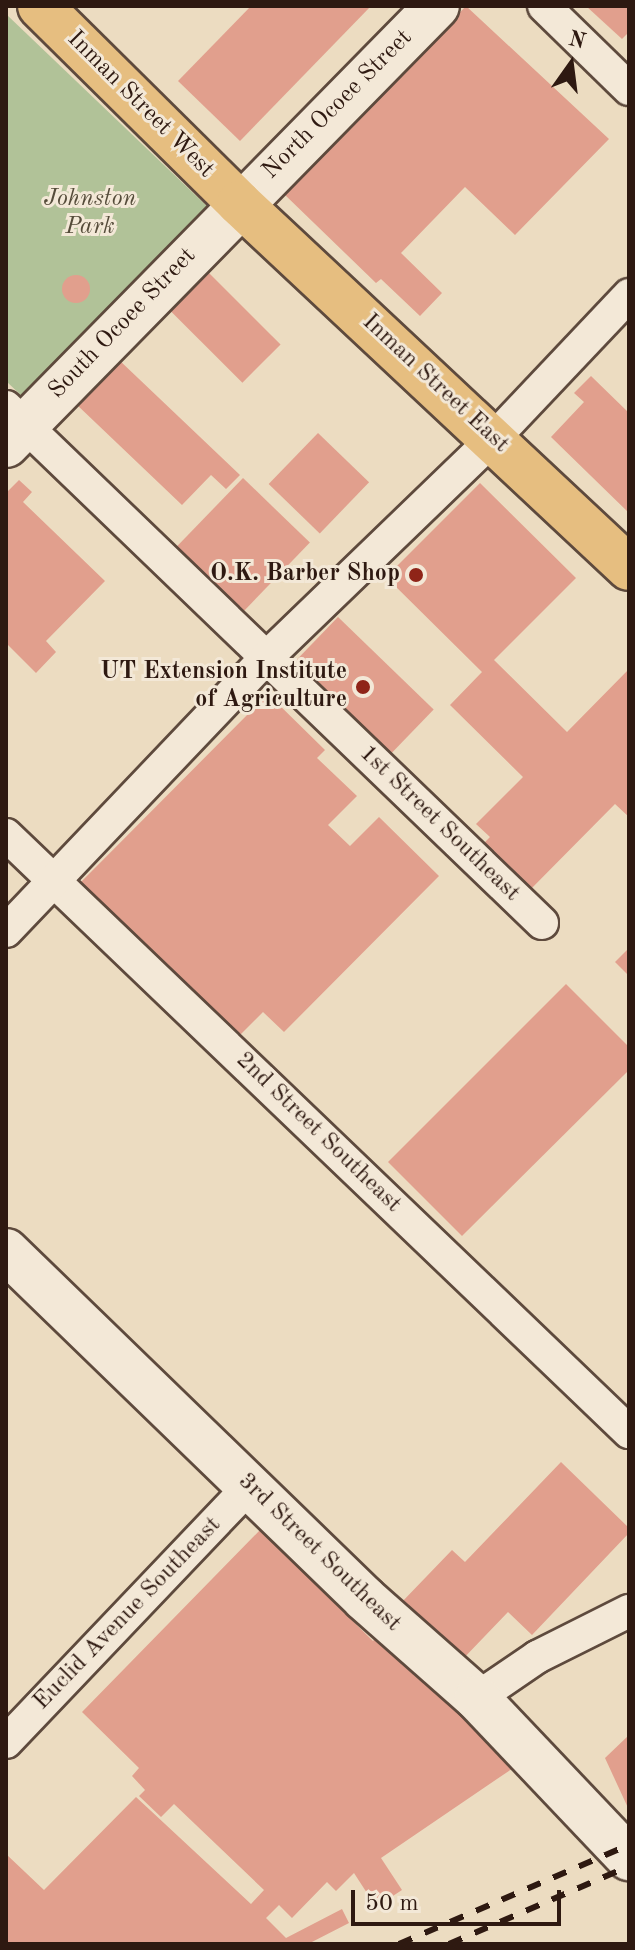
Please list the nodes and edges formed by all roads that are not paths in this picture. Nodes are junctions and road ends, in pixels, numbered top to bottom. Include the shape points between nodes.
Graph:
1 (40, 6) edge
2 (437, 6) edge
3 (544, 6) edge
4 (629, 89) edge
5 (239, 203) junction
6 (629, 295) edge
7 (12, 426) edge
8 (494, 438) junction
9 (629, 568) edge
10 (267, 657) junction
11 (6, 835) edge
12 (55, 880) junction
13 (542, 923) dead end
14 (6, 931) edge
15 (6, 1251) edge
16 (629, 1432) edge
17 (249, 1487) junction
18 (629, 1611) edge
19 (477, 1698) junction
20 (6, 1742) edge
21 (629, 1858) edge

1 - 5 main road, Inman Street West
2 - 5 street, North Ocoee Street
3 - 4 street
5 - 7 street, South Ocoee Street
5 - 8 main road, Inman Street East
6 - 8 street
7 - 10 street, 1st Street Southeast
8 - 9 main road, Inman Street East
8 - 10 street
10 - 12 street
10 - 13 street, 1st Street Southeast
11 - 12 street, 2nd Street Southeast
12 - 14 street
12 - 16 street, 2nd Street Southeast
15 - 17 street, 3rd Street Southeast
17 - 19 street, 3rd Street Southeast
17 - 20 street, Euclid Avenue Southeast
18 - 19 street via 537,1657
19 - 21 street, 3rd Street Southeast

